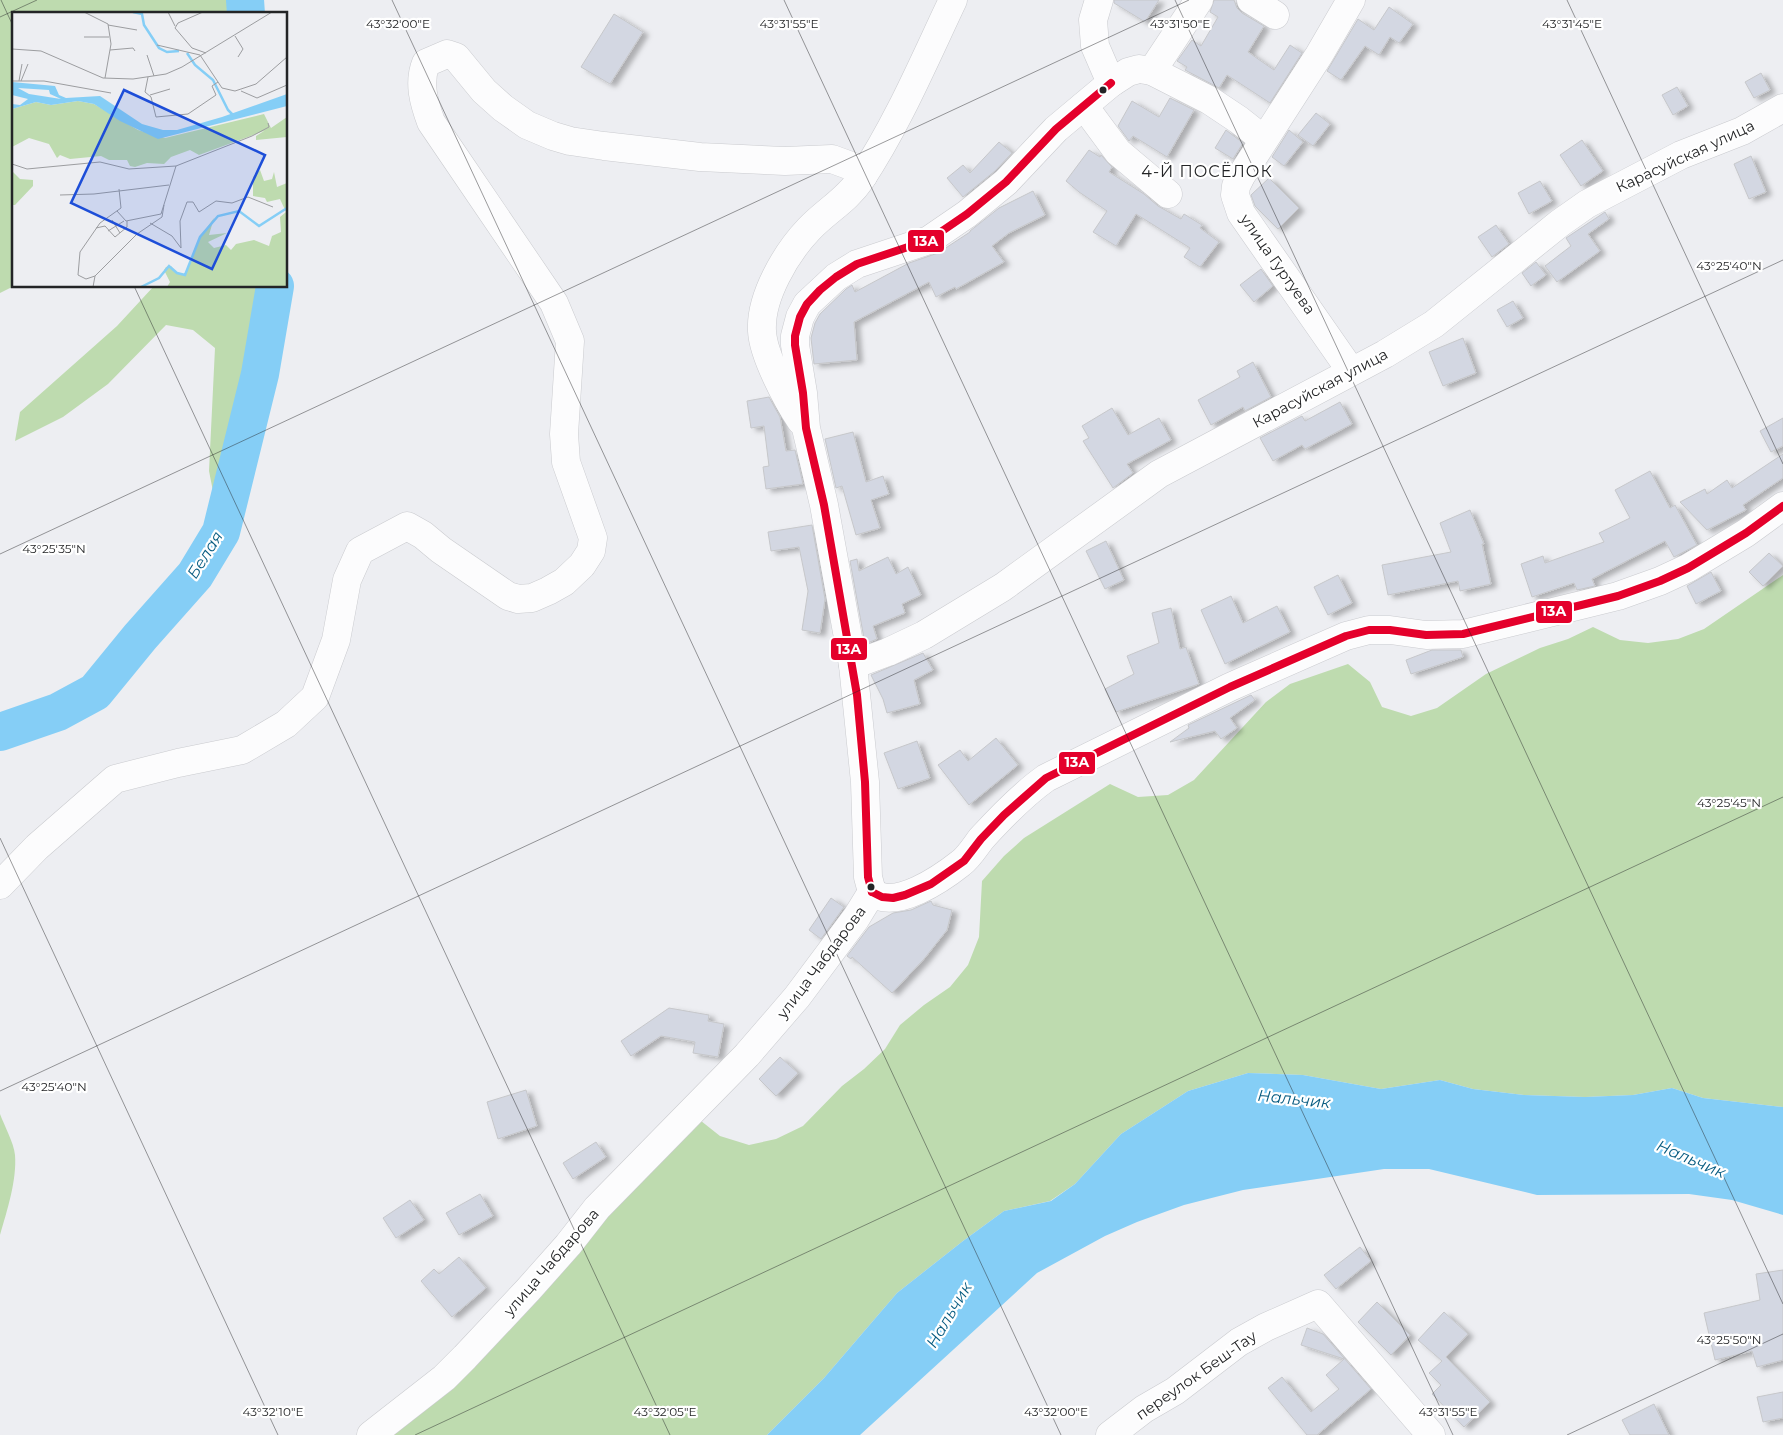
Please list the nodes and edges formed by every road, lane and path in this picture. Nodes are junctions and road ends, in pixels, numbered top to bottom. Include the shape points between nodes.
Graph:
1 (953, 0) edge
2 (1099, 0) edge
3 (1199, 0) edge
4 (1251, 0) edge
5 (1351, 0) edge
6 (1275, 15) dead end
7 (1152, 71) junction
8 (1111, 83) junction
9 (1084, 106) junction
10 (1783, 108) edge
11 (1263, 139) junction
12 (863, 176) junction
13 (1168, 194) dead end
14 (1352, 371) junction
15 (806, 428) junction
16 (1783, 506) edge
17 (853, 666) junction
18 (0, 886) edge
19 (872, 892) junction
20 (371, 1435) edge
21 (1110, 1435) edge
22 (1431, 1435) edge

1 - 12 street via 890,131
2 - 8 street via 1093,20 1095,46
3 - 7 street
4 - 6 street
5 - 11 street, улица Гуртуева via 1320,55
7 - 8 street via 1139,69 1128,72
7 - 11 street via 1209,100
8 - 9 street
9 - 13 street via 1118,152
9 - 15 street via 1056,129 1006,182 967,214 929,240 857,264 836,277 807,304 795,336
10 - 14 street, Карасуйская улица via 1586,204 1434,324
11 - 14 street, улица Гуртуева via 1236,186 1235,195 1241,213
12 - 15 street via 854,189 808,230 781,267 767,297 762,326 765,351 791,407
12 - 18 street via 851,166 832,159 747,160 570,141 528,126 502,108 456,58 447,54 426,63 422,84 424,105 431,122 554,303 570,341 564,434 566,462 593,538 591,551 582,566 564,582 532,598 518,599 508,596 407,526 360,551 347,580 336,640 315,696 286,724 242,750 178,762 115,779 37,847
14 - 17 street, Карасуйская улица via 1159,474 1003,587 924,635
15 - 17 street via 824,505
16 - 19 street, улица Чабдарова via 1688,568 1618,596 1463,634 1426,635 1368,630 1346,636 1230,687 1046,778 1029,790 981,839 964,862 908,895 893,899 878,897
17 - 19 street via 865,782 868,877
19 - 20 street, улица Чабдарова via 803,989 753,1049 597,1208 568,1245 465,1357 444,1378
21 - 22 street, переулок Беш-Тау via 1239,1342 1318,1304

